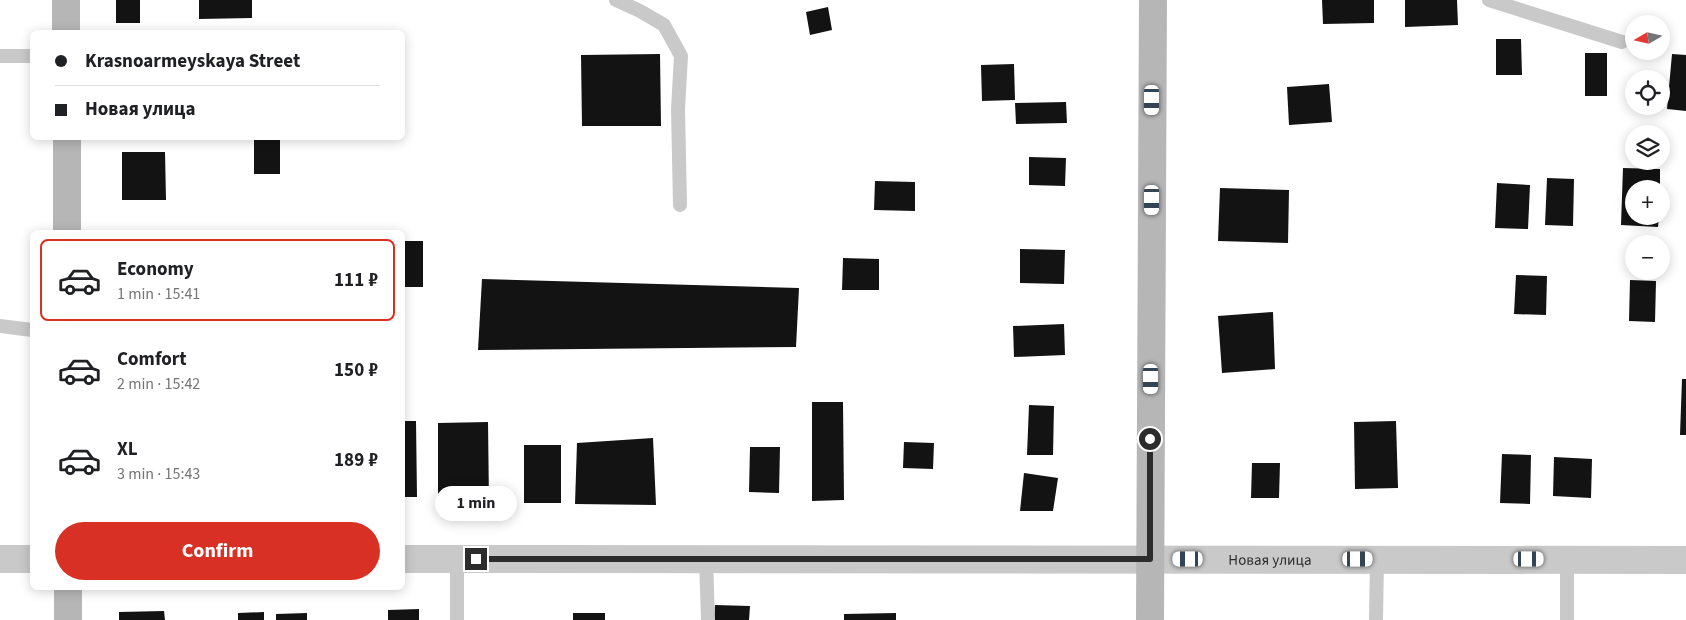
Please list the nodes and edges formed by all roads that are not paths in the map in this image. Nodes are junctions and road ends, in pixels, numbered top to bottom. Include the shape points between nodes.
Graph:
1 (66, 0) edge
2 (616, 0) edge
3 (1153, 0) edge
4 (1489, 0) edge
5 (66, 30) edge
6 (1622, 42) dead end
7 (0, 56) edge
8 (30, 56) edge
9 (67, 140) edge
10 (680, 205) dead end
11 (68, 230) edge
12 (0, 326) edge
13 (30, 330) edge
14 (0, 559) edge
15 (30, 559) edge
16 (405, 559) edge
17 (457, 559) junction
18 (706, 559) junction
19 (1150, 559) junction
20 (1377, 559) junction
21 (1567, 560) junction
22 (1686, 560) edge
23 (68, 590) edge
24 (68, 620) edge
25 (457, 620) edge
26 (708, 620) edge
27 (1150, 620) edge
28 (1376, 620) edge
29 (1567, 620) edge

1 - 5 main road
2 - 10 lane via 664,25 681,56 678,109
3 - 19 main road
4 - 6 lane
7 - 8 lane
9 - 11 main road
12 - 13 lane
14 - 15 street
16 - 17 street, Новая улица
17 - 18 street, Новая улица
17 - 25 lane
18 - 19 street, Новая улица
18 - 26 lane
19 - 20 street, Новая улица
19 - 27 main road
20 - 21 street, Новая улица
20 - 28 lane
21 - 22 street, Новая улица
21 - 29 lane
23 - 24 main road

